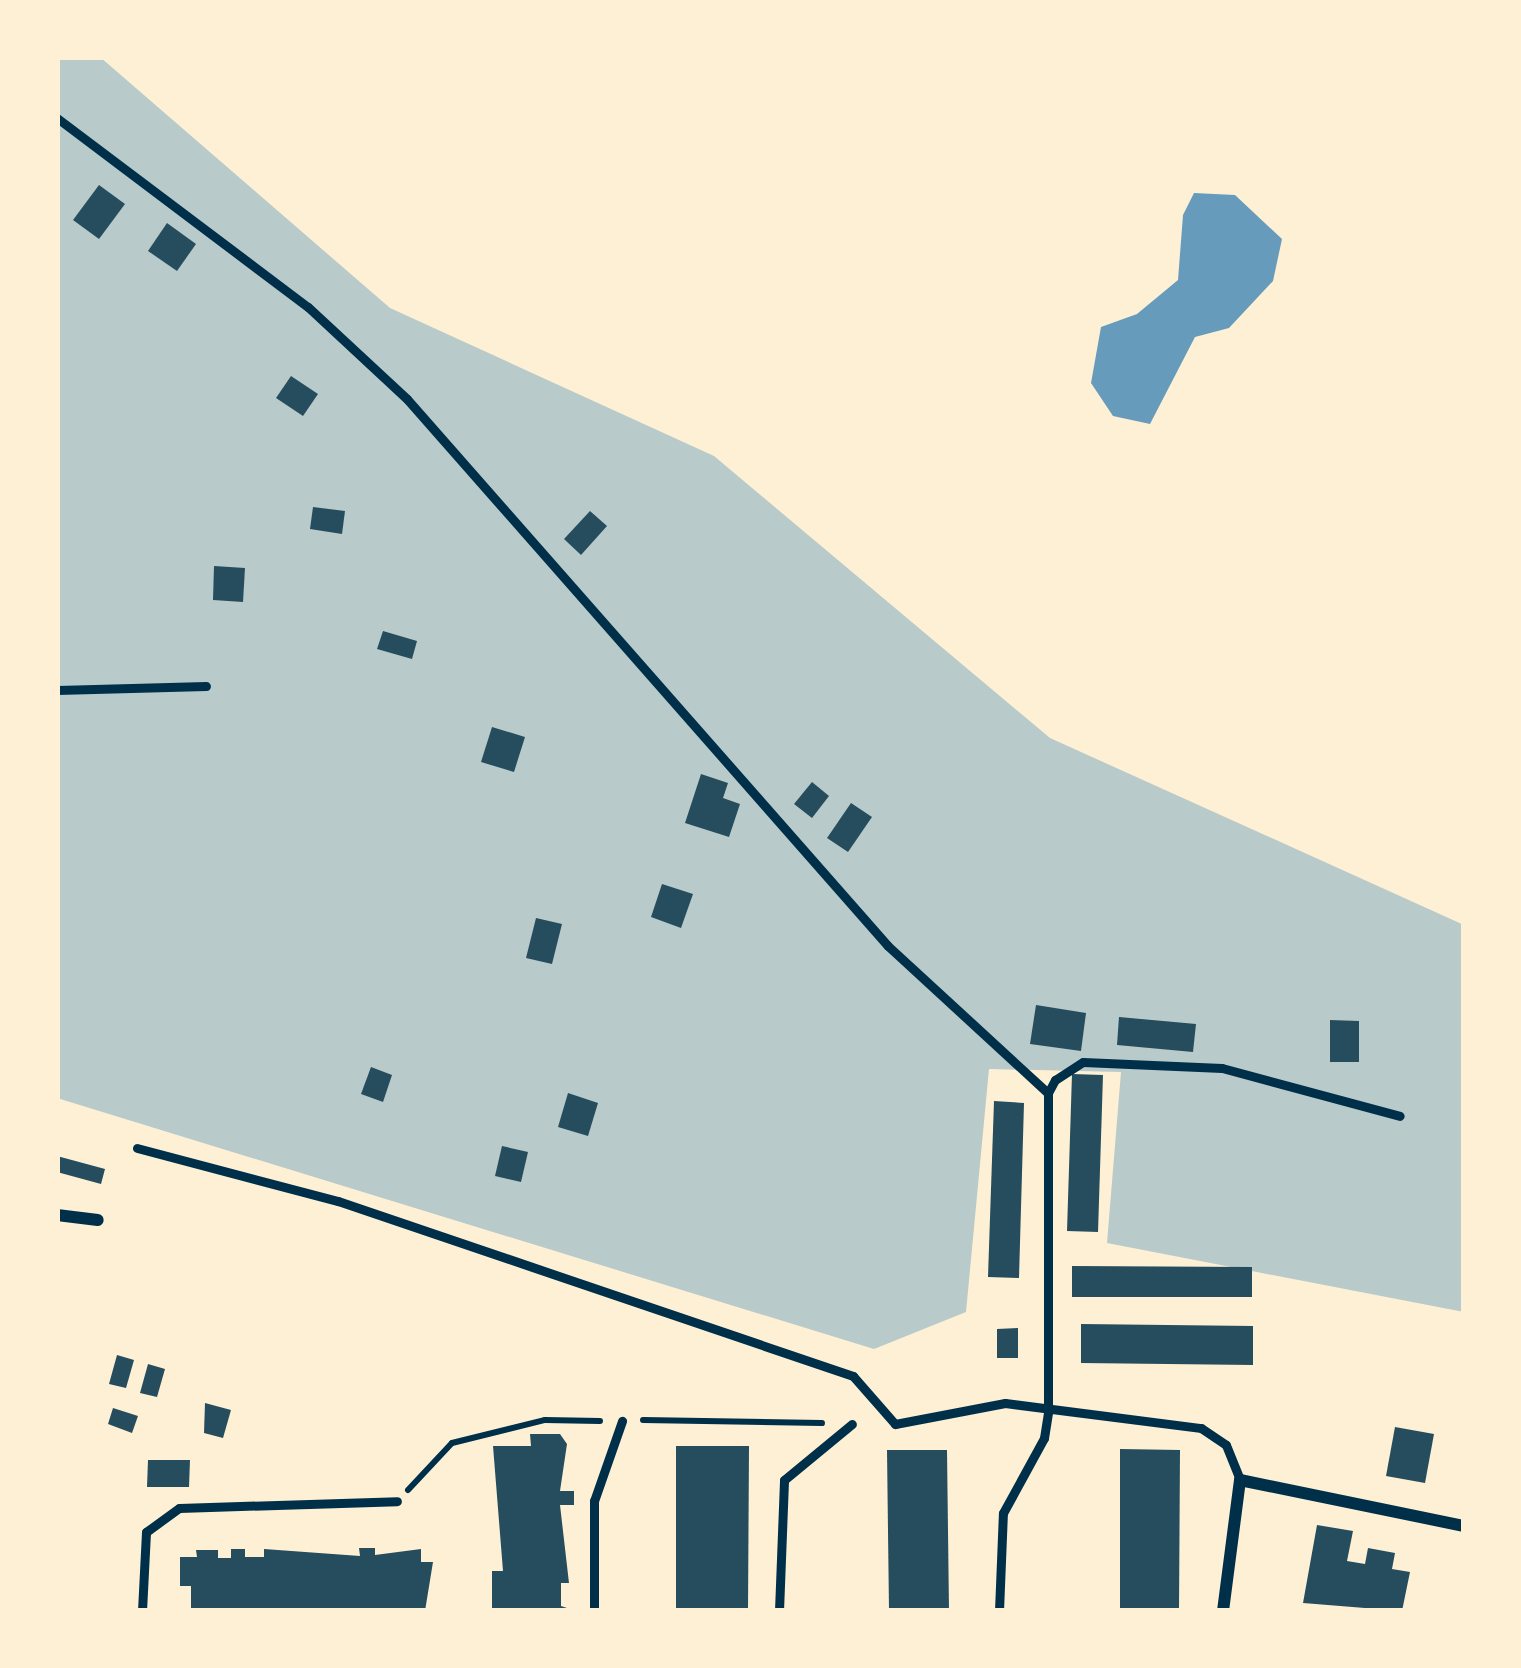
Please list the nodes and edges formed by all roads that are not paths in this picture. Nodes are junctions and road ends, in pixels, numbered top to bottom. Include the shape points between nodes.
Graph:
1 (57, 118) edge
2 (206, 686) dead end
3 (57, 690) edge
4 (1048, 1093) junction
5 (1400, 1116) dead end
6 (136, 1148) dead end
7 (57, 1215) edge
8 (98, 1220) dead end
9 (1048, 1412) junction
10 (622, 1421) dead end
11 (852, 1424) dead end
12 (1240, 1480) junction
13 (397, 1501) dead end
14 (1464, 1526) edge
15 (142, 1611) edge
16 (594, 1611) edge
17 (779, 1611) edge
18 (999, 1611) edge
19 (1223, 1611) edge

1 - 4 lane via 308,307 407,399 888,946
2 - 3 lane
4 - 5 lane via 1083,1062 1222,1068
4 - 9 lane
6 - 9 lane via 338,1201 853,1376 895,1424 1005,1403
7 - 8 street
9 - 12 lane via 1201,1429 1226,1445
9 - 18 lane via 1044,1438 1003,1513
10 - 16 lane via 594,1501
11 - 17 lane via 784,1480
12 - 14 street
12 - 19 street
13 - 15 lane via 179,1508 146,1532

